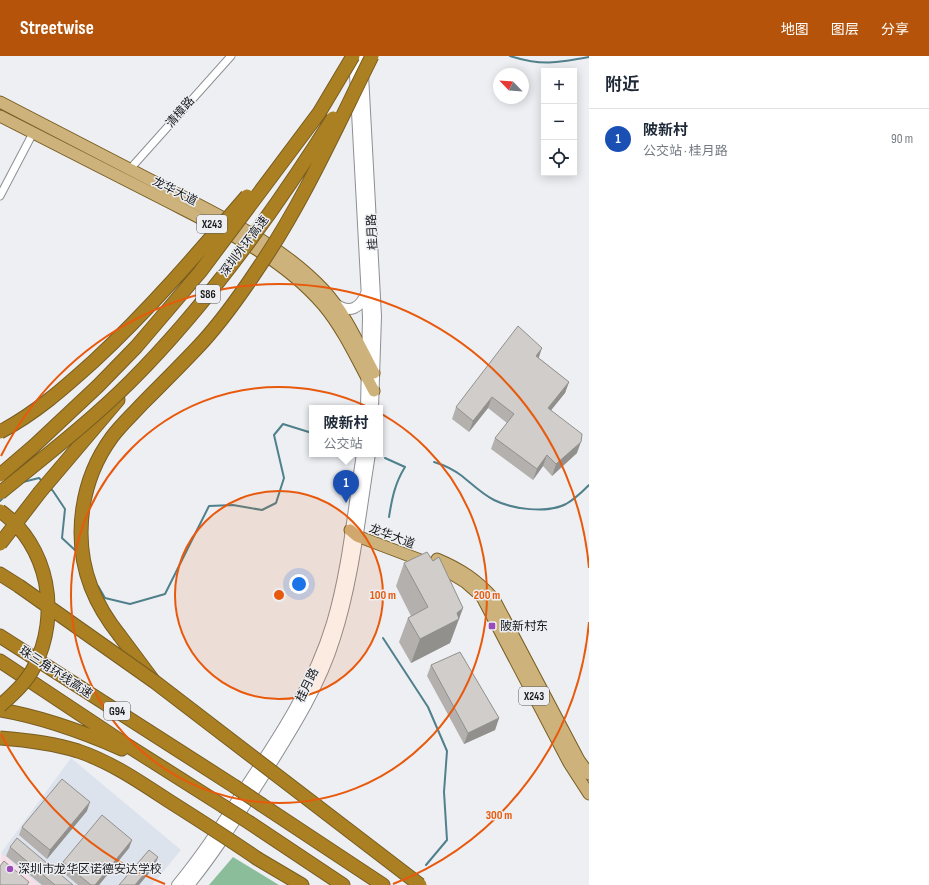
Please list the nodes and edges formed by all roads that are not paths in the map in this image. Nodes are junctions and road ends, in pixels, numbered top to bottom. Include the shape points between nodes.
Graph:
1 (231, 56) edge
2 (354, 56) edge
3 (362, 56) edge
4 (371, 56) edge
5 (0, 102) edge
6 (319, 113) junction
7 (0, 116) edge
8 (33, 133) junction
9 (130, 170) junction
10 (0, 196) edge
11 (367, 291) junction
12 (334, 303) junction
13 (165, 345) junction
14 (367, 360) junction
15 (371, 375) junction
16 (374, 391) joint
17 (366, 405) edge
18 (373, 405) edge
19 (0, 432) edge
20 (362, 457) edge
21 (369, 457) edge
22 (0, 475) edge
23 (0, 493) edge
24 (0, 511) edge
25 (355, 532) junction
26 (0, 544) edge
27 (0, 574) edge
28 (0, 636) edge
29 (0, 661) edge
30 (155, 682) junction
31 (0, 706) edge
32 (0, 710) edge
33 (0, 738) edge
34 (589, 774) edge
35 (175, 775) junction
36 (589, 794) edge
37 (177, 885) edge
38 (189, 885) edge
39 (302, 885) edge
40 (343, 885) edge
41 (383, 885) edge
42 (420, 885) edge

1 - 9 street, 清樟路
2 - 6 highway, 深圳外环高速 / S86, bridge
2 - 11 main road, 桂月路
3 - 15 main road, 桂月路 via 376,316
4 - 13 highway, 深圳外环高速 / S86, bridge via 266,218
4 - 30 highway, bridge via 308,185 258,269 198,347 112,437 93,471 81,528 87,574 98,604 108,621
5 - 9 main road, 龙华大道 / X243
6 - 19 highway, bridge via 177,277 117,340 42,406
6 - 22 highway, 深圳外环高速 / S86, bridge via 200,272 136,347 72,411
7 - 8 main road, 龙华大道 / X243
8 - 10 street
8 - 15 main road, 龙华大道 / X243 via 216,226 278,264 311,292 332,316
9 - 12 main road, 龙华大道 / X243 via 222,217 277,250 308,274
11 - 12 main road via 355,308 349,310
11 - 14 main road, 桂月路
12 - 14 main road, 龙华大道 / X243
13 - 23 highway, 深圳外环高速 / S86, bridge via 102,408
13 - 26 highway, bridge via 40,492
14 - 15 main road, 龙华大道 / X243
15 - 16 main road, 龙华大道 / X243
15 - 17 main road, 桂月路
16 - 18 main road
20 - 25 main road, 桂月路
21 - 25 main road, 桂月路
24 - 31 highway, bridge via 24,534 36,551 49,607 45,638 34,668
25 - 34 main road, 龙华大道 / X243 via 433,556 470,576 483,587 494,599 579,760
25 - 36 main road, 龙华大道 / X243 via 447,572 465,582 482,597 569,763
25 - 37 main road, 桂月路 via 326,642 297,705 220,827
25 - 38 main road, 桂月路 via 341,620 318,682 282,746 228,832
27 - 30 highway, bridge
28 - 41 highway, 珠三角环线高速 / G94, bridge
29 - 35 highway, 珠三角环线高速 / G94
30 - 42 highway, bridge
32 - 35 highway via 77,731 127,751
33 - 39 highway, bridge via 62,746 109,765 152,789
35 - 40 highway, 珠三角环线高速 / G94, bridge

